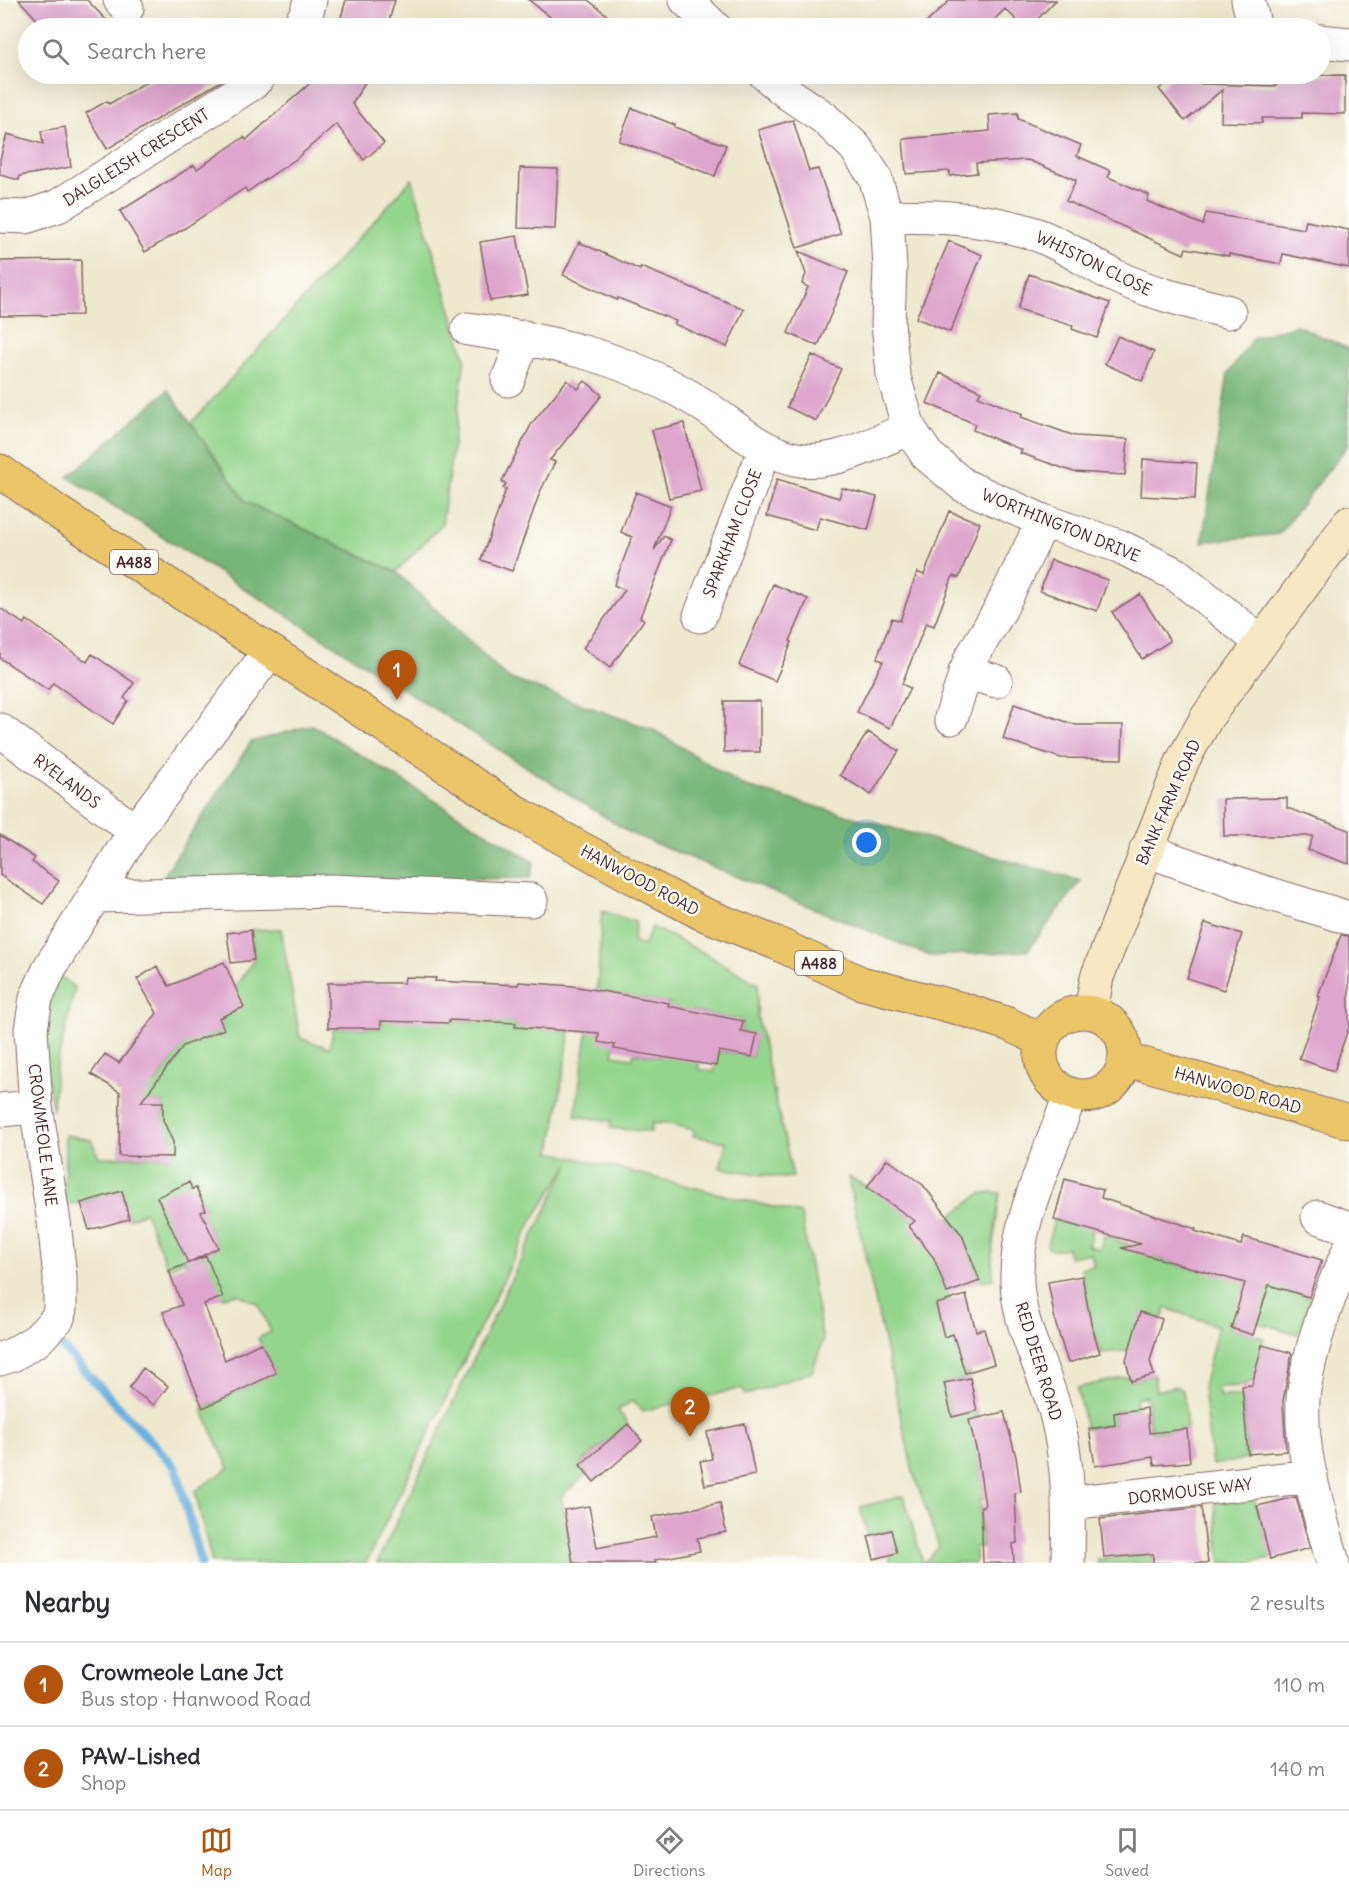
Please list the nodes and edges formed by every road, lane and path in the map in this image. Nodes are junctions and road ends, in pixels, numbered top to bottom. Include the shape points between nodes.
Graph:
1 (310, 0) edge
2 (686, 0) edge
3 (1248, 0) edge
4 (304, 18) edge
5 (705, 18) edge
6 (1252, 18) edge
7 (1331, 42) edge
8 (1349, 44) edge
9 (251, 84) edge
10 (777, 84) edge
11 (0, 216) edge
12 (887, 217) junction
13 (1229, 312) dead end
14 (468, 330) dead end
15 (524, 337) junction
16 (508, 380) dead end
17 (909, 428) junction
18 (765, 449) junction
19 (0, 471) edge
20 (1043, 520) junction
21 (1349, 523) edge
22 (700, 616) dead end
23 (1261, 642) junction
24 (270, 651) junction
25 (965, 672) junction
26 (996, 681) dead end
27 (951, 718) dead end
28 (0, 730) edge
29 (135, 831) junction
30 (1146, 850) junction
31 (94, 896) junction
32 (531, 900) dead end
33 (1349, 918) edge
34 (1091, 1012) junction
35 (1042, 1040) junction
36 (1126, 1063) junction
37 (1070, 1094) junction
38 (36, 1107) junction
39 (0, 1110) edge
40 (1349, 1122) edge
41 (1318, 1217) dead end
42 (1349, 1228) edge
43 (1349, 1250) edge
44 (0, 1359) edge
45 (1311, 1476) junction
46 (1069, 1503) junction
47 (1068, 1563) edge
48 (1334, 1563) edge

1 - 4 street
2 - 5 street
3 - 6 street
7 - 8 street
9 - 11 street, DALGLEISH CRESCENT via 58,206 26,217
10 - 12 street, WORTHINGTON DRIVE via 823,117 855,147 875,177
12 - 13 street, WHISTON CLOSE via 934,216 1030,232 1119,278 1160,294
12 - 17 street, WORTHINGTON DRIVE via 888,324 893,374
14 - 15 street, SPARKHAM CLOSE
15 - 16 street
15 - 18 street, SPARKHAM CLOSE via 579,349 629,366 691,397
17 - 18 street, SPARKHAM CLOSE via 834,458 797,459
17 - 20 street, WORTHINGTON DRIVE via 927,455 963,485
18 - 22 street, SPARKHAM CLOSE
19 - 24 main road, A488
20 - 23 street, WORTHINGTON DRIVE via 1119,546 1177,575
20 - 25 street via 1011,590
21 - 23 street, BANK FARM ROAD
23 - 30 street, BANK FARM ROAD via 1207,717 1183,760
24 - 29 street, CROWMEOLE LANE
24 - 35 main road, HANWOOD ROAD / A488 via 521,815 701,913 861,983 980,1015
25 - 26 street
25 - 27 street
28 - 29 street, RYELANDS
29 - 31 street, CROWMEOLE LANE
30 - 33 street
30 - 34 street, BANK FARM ROAD via 1097,977
31 - 32 street via 332,891
31 - 38 street, CROWMEOLE LANE via 50,967 36,998 31,1030
34 - 35 main road via 1058,1019
34 - 36 main road via 1118,1030
35 - 37 main road via 1046,1074
36 - 37 main road via 1122,1074 1101,1092
36 - 40 main road, HANWOOD ROAD via 1143,1064
37 - 46 street, RED DEER ROAD via 1031,1204 1018,1251 1017,1284 1022,1313 1058,1422
38 - 39 street
38 - 44 street, CROWMEOLE LANE via 55,1233 60,1308 58,1318 37,1340
41 - 42 street
43 - 45 street via 1322,1316 1302,1398
45 - 46 street, DORMOUSE WAY
45 - 48 street
46 - 47 street, RED DEER ROAD

